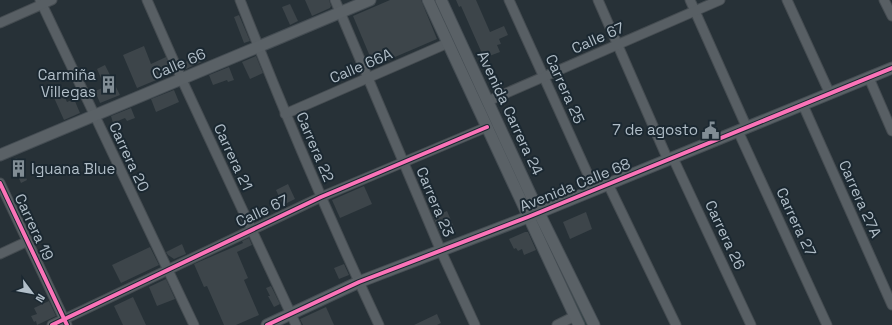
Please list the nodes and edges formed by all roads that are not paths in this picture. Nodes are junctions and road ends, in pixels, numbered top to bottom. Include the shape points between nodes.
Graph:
1 (52, 0) edge
2 (147, 0) edge
3 (240, 0) edge
4 (335, 0) edge
5 (370, 0) edge
6 (428, 0) edge
7 (441, 0) edge
8 (509, 0) edge
9 (598, 0) edge
10 (690, 0) edge
11 (720, 0) edge
12 (788, 0) edge
13 (884, 0) edge
14 (41, 2) edge
15 (694, 11) junction
16 (340, 12) junction
17 (892, 16) edge
18 (0, 23) edge
19 (448, 43) junction
20 (618, 45) junction
21 (258, 47) junction
22 (892, 68) edge
23 (544, 77) junction
24 (368, 78) junction
25 (869, 78) junction
26 (182, 79) junction
27 (830, 94) junction
28 (488, 101) junction
29 (803, 105) junction
30 (285, 114) junction
31 (95, 116) junction
32 (486, 127) junction
33 (742, 130) junction
34 (892, 131) edge
35 (0, 156) edge
36 (671, 159) junction
37 (404, 163) junction
38 (0, 183) edge
39 (608, 184) junction
40 (595, 190) junction
41 (321, 197) junction
42 (539, 213) junction
43 (528, 217) junction
44 (252, 229) junction
45 (28, 241) junction
46 (441, 251) junction
47 (0, 254) edge
48 (168, 269) junction
49 (359, 282) junction
50 (892, 305) edge
51 (291, 314) junction
52 (577, 321) edge
53 (66, 322) edge
54 (52, 325) edge
55 (194, 325) edge
56 (267, 325) edge
57 (296, 325) edge
58 (380, 325) edge
59 (475, 325) edge
60 (557, 325) edge
61 (594, 325) edge
62 (676, 325) edge
63 (751, 325) edge
64 (827, 325) edge

1 - 14 street
2 - 26 street, Carrera 21
3 - 21 street, Carrera 22
4 - 16 street, Carrera 23
5 - 16 main road, Calle 66
6 - 19 main road, Avenida Carrera 24
7 - 28 main road, Avenida Carrera 24
8 - 23 street, Carrera 25
9 - 20 street, Carrera 26
10 - 15 street, Carrera 27
11 - 15 street, Calle 67
12 - 27 street
13 - 17 street
14 - 18 street
14 - 31 street, Carrera 20
15 - 20 street, Calle 67
15 - 33 street, Carrera 27
16 - 21 main road, Calle 66
16 - 24 street, Carrera 23
19 - 24 street, Calle 66A
19 - 32 main road, Avenida Carrera 24
20 - 23 street, Calle 67
20 - 36 street, Carrera 26
21 - 26 main road, Calle 66
21 - 30 street, Carrera 22
22 - 25 main road, Avenida Calle 68
23 - 28 street, Calle 67
23 - 40 street, Carrera 25
24 - 30 street, Calle 66A
24 - 37 street, Carrera 23
25 - 27 main road, Avenida Calle 68
25 - 34 street
26 - 31 main road, Calle 66
26 - 44 street, Carrera 21
27 - 29 main road, Avenida Calle 68
28 - 42 main road, Avenida Carrera 24
29 - 33 main road, Avenida Calle 68
29 - 50 street, Carrera 27A
30 - 41 street, Carrera 22
31 - 35 main road, Calle 66
31 - 48 street, Carrera 20
32 - 37 street, Calle 67
32 - 43 main road, Avenida Carrera 24
33 - 36 main road, Avenida Calle 68
33 - 64 street, Carrera 27
36 - 39 main road, Avenida Calle 68
36 - 63 street, Carrera 26
37 - 41 street, Calle 67
37 - 46 street, Carrera 23
38 - 45 street, Carrera 19
39 - 40 main road, Avenida Calle 68
39 - 62 street
40 - 42 main road, Avenida Calle 68
41 - 44 street, Calle 67
41 - 49 street, Carrera 22
42 - 43 main road, Avenida Calle 68
42 - 61 main road, Avenida Carrera 24
43 - 46 main road, Avenida Calle 68
43 - 52 main road, Avenida Carrera 24
44 - 48 street, Calle 67
44 - 51 street, Carrera 21
45 - 47 street
45 - 53 street, Carrera 19
46 - 49 main road, Avenida Calle 68
46 - 59 street, Carrera 23
48 - 53 street, Calle 67
48 - 55 street, Carrera 20
49 - 51 main road, Avenida Calle 68
49 - 58 street, Carrera 22
51 - 56 main road, Avenida Calle 68
51 - 57 street, Carrera 21
52 - 60 street
53 - 54 street, Calle 67

